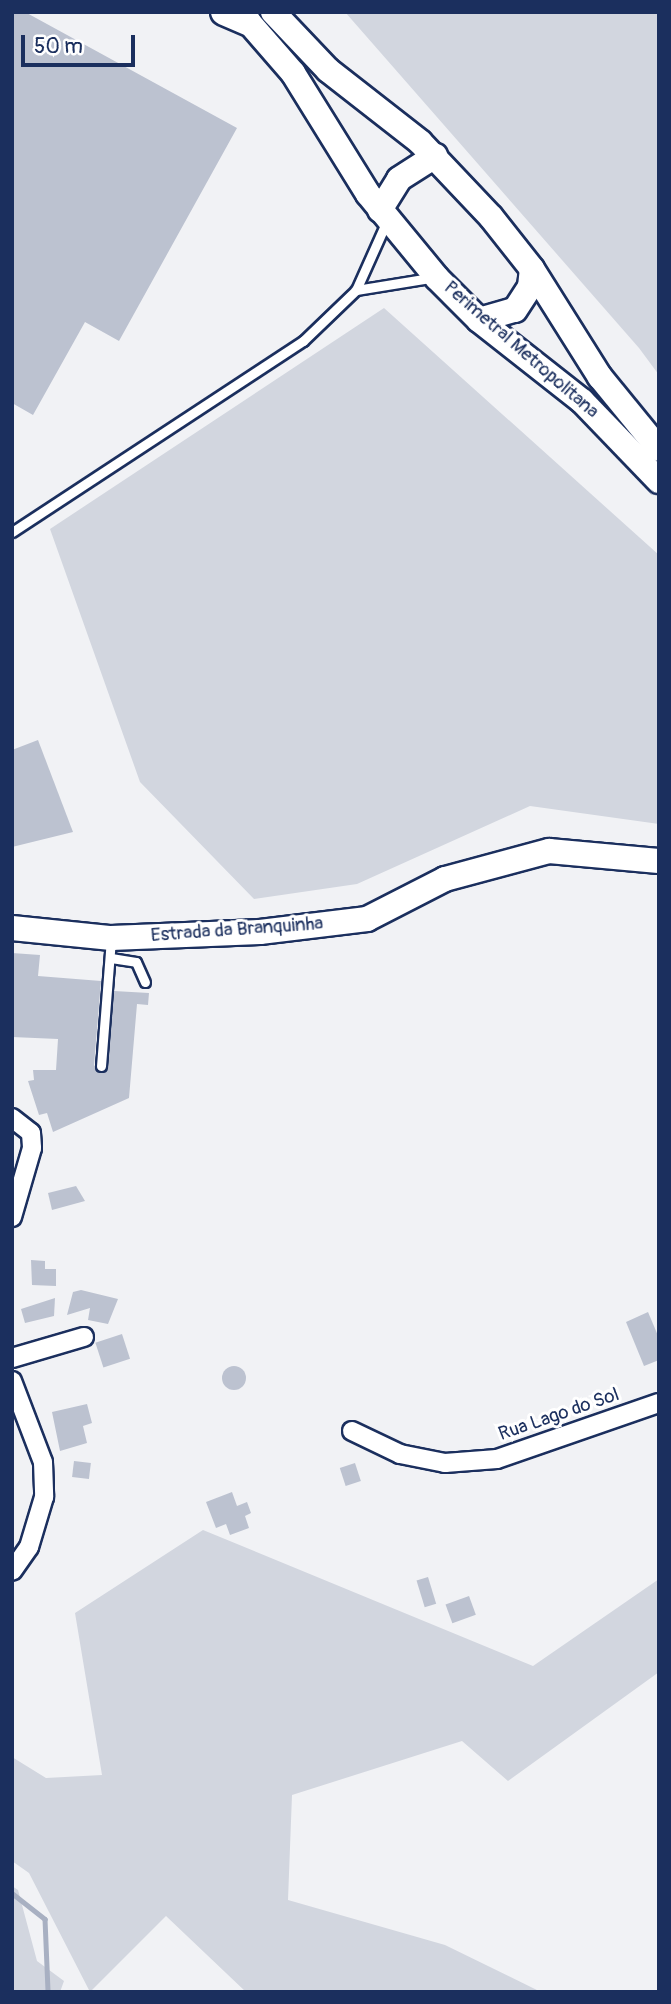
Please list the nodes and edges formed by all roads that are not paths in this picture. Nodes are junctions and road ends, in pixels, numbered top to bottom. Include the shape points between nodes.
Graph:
1 (273, 12) edge
2 (237, 16) edge
3 (435, 156) junction
4 (384, 214) junction
5 (533, 269) junction
6 (437, 278) junction
7 (356, 290) junction
8 (479, 320) junction
9 (659, 449) edge
10 (659, 481) edge
11 (12, 532) edge
12 (659, 861) edge
13 (12, 928) edge
14 (111, 948) junction
15 (145, 982) dead end
16 (101, 1066) dead end
17 (12, 1118) edge
18 (12, 1217) edge
19 (84, 1337) dead end
20 (12, 1358) edge
21 (12, 1381) edge
22 (659, 1403) edge
23 (352, 1431) dead end
24 (12, 1571) edge

1 - 3 main road, Perimetral Metropolitana via 328,70
2 - 4 main road, Perimetral Metropolitana via 308,93
3 - 4 main road via 399,179
3 - 5 main road, Perimetral Metropolitana
4 - 6 main road, Perimetral Metropolitana
4 - 7 lane via 377,253
5 - 8 main road via 530,287 515,310
5 - 9 main road, Perimetral Metropolitana via 600,377
6 - 7 lane
6 - 8 main road, Perimetral Metropolitana
7 - 11 lane via 258,373
8 - 10 main road, Perimetral Metropolitana via 582,401
12 - 14 main road, Estrada da Branquinha via 549,851 445,879 367,919
13 - 14 main road, Estrada da Branquinha
14 - 15 lane via 136,962
14 - 16 lane
17 - 18 street via 31,1133 32,1148
19 - 20 street
21 - 24 street via 43,1462 44,1497 29,1546
22 - 23 street, Rua Lago do Sol via 497,1459 445,1463 411,1457

